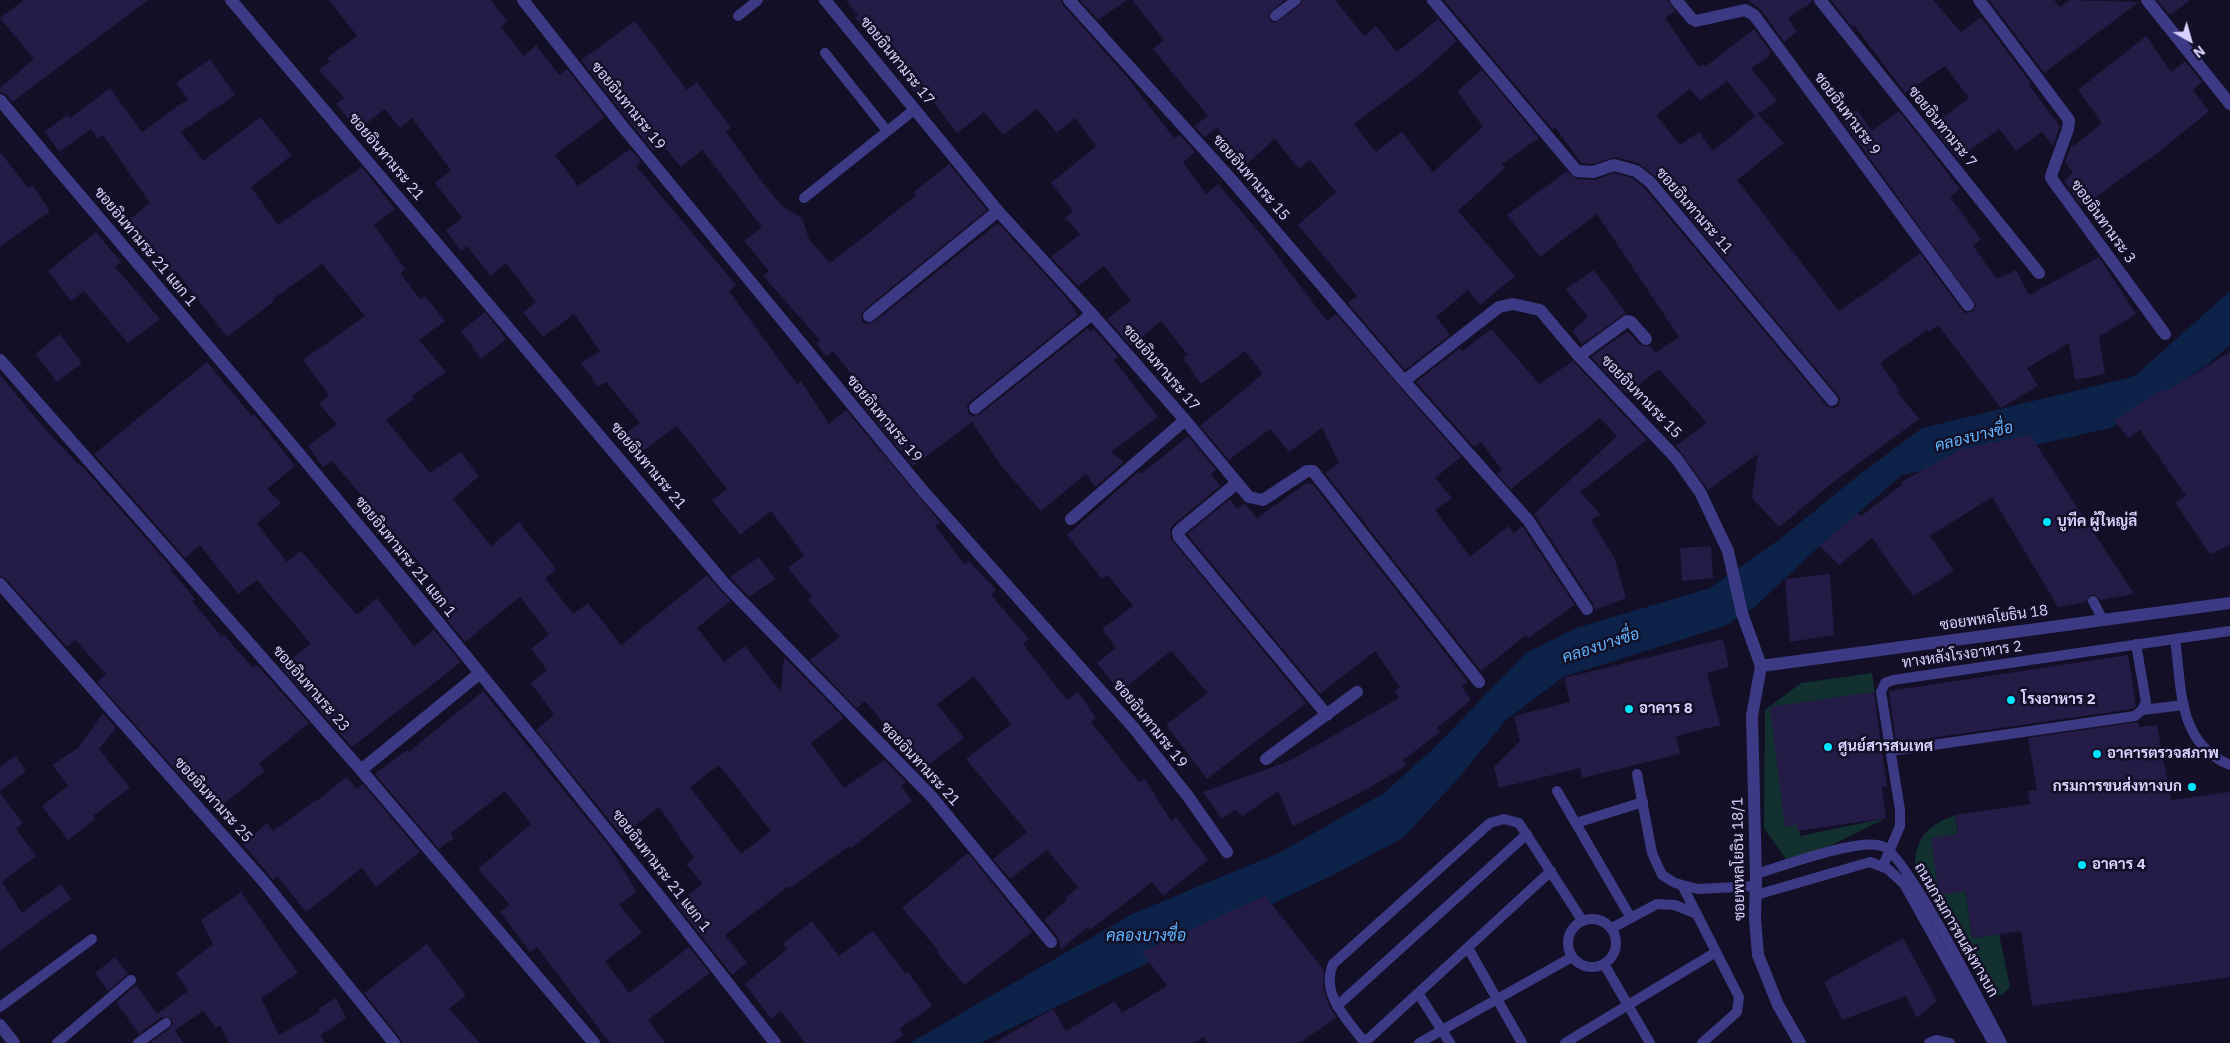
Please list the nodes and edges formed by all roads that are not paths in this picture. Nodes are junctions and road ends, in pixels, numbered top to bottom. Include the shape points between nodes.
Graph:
1 (231, 0) edge
2 (523, 0) edge
3 (758, 0) edge
4 (825, 0) edge
5 (1069, 0) edge
6 (1296, 0) edge
7 (1433, 0) edge
8 (1676, 0) edge
9 (1820, 0) edge
10 (1979, 0) edge
11 (2147, 0) edge
12 (738, 16) dead end
13 (1275, 16) dead end
14 (825, 53) dead end
15 (0, 100) edge
16 (2230, 104) edge
17 (915, 109) junction
18 (887, 131) junction
19 (804, 198) dead end
20 (998, 211) junction
21 (2039, 273) dead end
22 (1968, 305) dead end
23 (1092, 314) junction
24 (869, 316) dead end
25 (2165, 334) dead end
26 (1646, 339) dead end
27 (1579, 356) junction
28 (0, 360) edge
29 (1404, 381) junction
30 (1832, 400) dead end
31 (975, 408) dead end
32 (1185, 420) junction
33 (1237, 483) junction
34 (1071, 519) dead end
35 (0, 584) edge
36 (2093, 601) dead end
37 (2230, 603) edge
38 (1587, 609) dead end
39 (2103, 620) junction
40 (2230, 631) edge
41 (2174, 639) junction
42 (2136, 644) junction
43 (1761, 666) junction
44 (480, 673) junction
45 (1479, 682) dead end
46 (1357, 692) dead end
47 (2184, 704) junction
48 (2142, 710) junction
49 (1327, 715) junction
50 (1891, 751) junction
51 (1266, 759) dead end
52 (2230, 765) edge
53 (362, 770) junction
54 (1637, 774) dead end
55 (1558, 790) dead end
56 (1643, 802) junction
57 (1576, 823) junction
58 (1527, 834) junction
59 (1890, 851) junction
60 (1227, 852) dead end
61 (1883, 866) junction
62 (1551, 871) junction
63 (1682, 885) junction
64 (1756, 885) junction
65 (1697, 914) junction
66 (1631, 918) junction
67 (1582, 920) junction
68 (1612, 928) junction
69 (92, 939) dead end
70 (1051, 942) dead end
71 (1468, 948) junction
72 (1716, 952) junction
73 (1572, 957) junction
74 (1604, 964) junction
75 (132, 980) dead end
76 (1418, 993) junction
77 (1497, 999) junction
78 (1337, 1006) junction
79 (1628, 1006) junction
80 (0, 1007) edge
81 (166, 1023) dead end
82 (0, 1025) edge
83 (1442, 1030) junction
84 (1365, 1042) edge
85 (14, 1043) edge
86 (59, 1043) edge
87 (138, 1043) edge
88 (394, 1043) edge
89 (594, 1043) edge
90 (775, 1043) edge
91 (1419, 1043) edge
92 (1450, 1043) edge
93 (1522, 1043) edge
94 (1565, 1043) edge
95 (1650, 1043) edge
96 (1702, 1043) edge
97 (1800, 1043) edge
98 (1929, 1043) edge
99 (1950, 1043) edge
100 (1993, 1043) edge
101 (2002, 1043) edge

1 - 70 street, ซอยอินทามระ 21 via 725,584 932,798
2 - 60 street, ซอยอินทามระ 19 via 635,142 918,485 1133,727
3 - 12 lane
4 - 17 street, ซอยอินทามระ 17
5 - 29 street, ซอยอินทามระ 15 via 1230,178
6 - 13 lane
7 - 30 street, ซอยอินทามระ 11 via 1578,171 1593,172 1614,165 1636,171 1650,182
8 - 22 street, ซอยอินทามระ 9 via 1696,21 1745,10 1754,15
9 - 21 street, ซอยอินทามระ 7
10 - 25 street, ซอยอินทามระ 3 via 2069,120 2052,178
11 - 16 street
14 - 18 lane
15 - 44 street, ซอยอินทามระ 21 แยก 1 via 297,450
17 - 18 lane
17 - 20 street, ซอยอินทามระ 17
18 - 19 lane
20 - 23 street, ซอยอินทามระ 17
20 - 24 street
23 - 31 street
23 - 32 street, ซอยอินทามระ 17
26 - 27 street via 1629,321
27 - 29 street, ซอยอินทามระ 15 via 1540,310 1513,304 1498,308
27 - 43 street, ซอยอินทามระ 15 via 1676,458 1700,492 1728,551 1742,613
28 - 53 street, ซอยอินทามระ 23
29 - 38 street, ซอยอินทามระ 15 via 1528,520
32 - 33 street, ซอยอินทามระ 17
32 - 34 street
33 - 45 street, ซอยอินทามระ 17 via 1248,497 1263,500 1307,471 1313,471
33 - 49 street via 1181,529 1179,537
35 - 88 street, ซอยอินทามระ 25 via 264,882
36 - 39 lane
37 - 39 street, ซอยพหลโยธิน 18
39 - 43 street, ซอยพหลโยธิน 18
40 - 41 lane, ทางหลังโรงอาหาร 2
41 - 42 lane, ทางหลังโรงอาหาร 2
41 - 47 lane
42 - 48 lane via 2146,702
42 - 50 lane, ทางหลังโรงอาหาร 2 via 1885,683 1881,692
43 - 64 street, ซอยพหลโยธิน 18/1 via 1752,716
44 - 53 street
44 - 90 street, ซอยอินทามระ 21 แยก 1
46 - 49 street
47 - 48 lane
47 - 52 lane via 2189,727 2198,742 2214,758
48 - 50 lane via 2135,716
49 - 51 street
50 - 59 lane, ทางหลังโรงอาหาร 2 via 1900,826
53 - 89 street, ซอยอินทามระ 23
54 - 56 lane
55 - 57 lane
56 - 57 lane
56 - 63 lane via 1652,853 1662,875
57 - 66 lane
58 - 62 lane
58 - 78 lane
58 - 78 lane via 1519,823 1504,819 1490,823 1333,964 1329,988
59 - 61 lane, ทางหลังโรงอาหาร 2
59 - 64 lane via 1883,846 1867,845 1842,850
59 - 101 lane, ถนนกรมการขนส่งทางบก via 1914,883
61 - 64 lane via 1870,862
61 - 100 lane, ถนนกรมการขนส่งทางบก via 1904,884
62 - 67 lane
62 - 71 lane
63 - 64 lane via 1698,889
63 - 65 lane
64 - 97 street, ซอยพหลโยธิน 18/1 via 1758,955 1778,1005
65 - 66 lane via 1675,905 1657,904
65 - 72 lane
66 - 68 lane
67 - 68 lane via 1598,918
67 - 73 lane via 1570,932 1568,941
68 - 74 lane via 1616,950
69 - 80 lane
71 - 76 lane
71 - 77 lane
72 - 79 lane
72 - 96 lane via 1739,997 1737,1012
73 - 74 lane via 1584,966
73 - 77 lane
74 - 79 lane
75 - 86 lane
76 - 83 lane
76 - 84 lane
77 - 83 lane
77 - 93 lane
78 - 84 lane
79 - 94 lane
79 - 95 lane
81 - 87 lane
82 - 85 street
83 - 91 lane
83 - 92 lane
98 - 99 lane via 1937,1040

